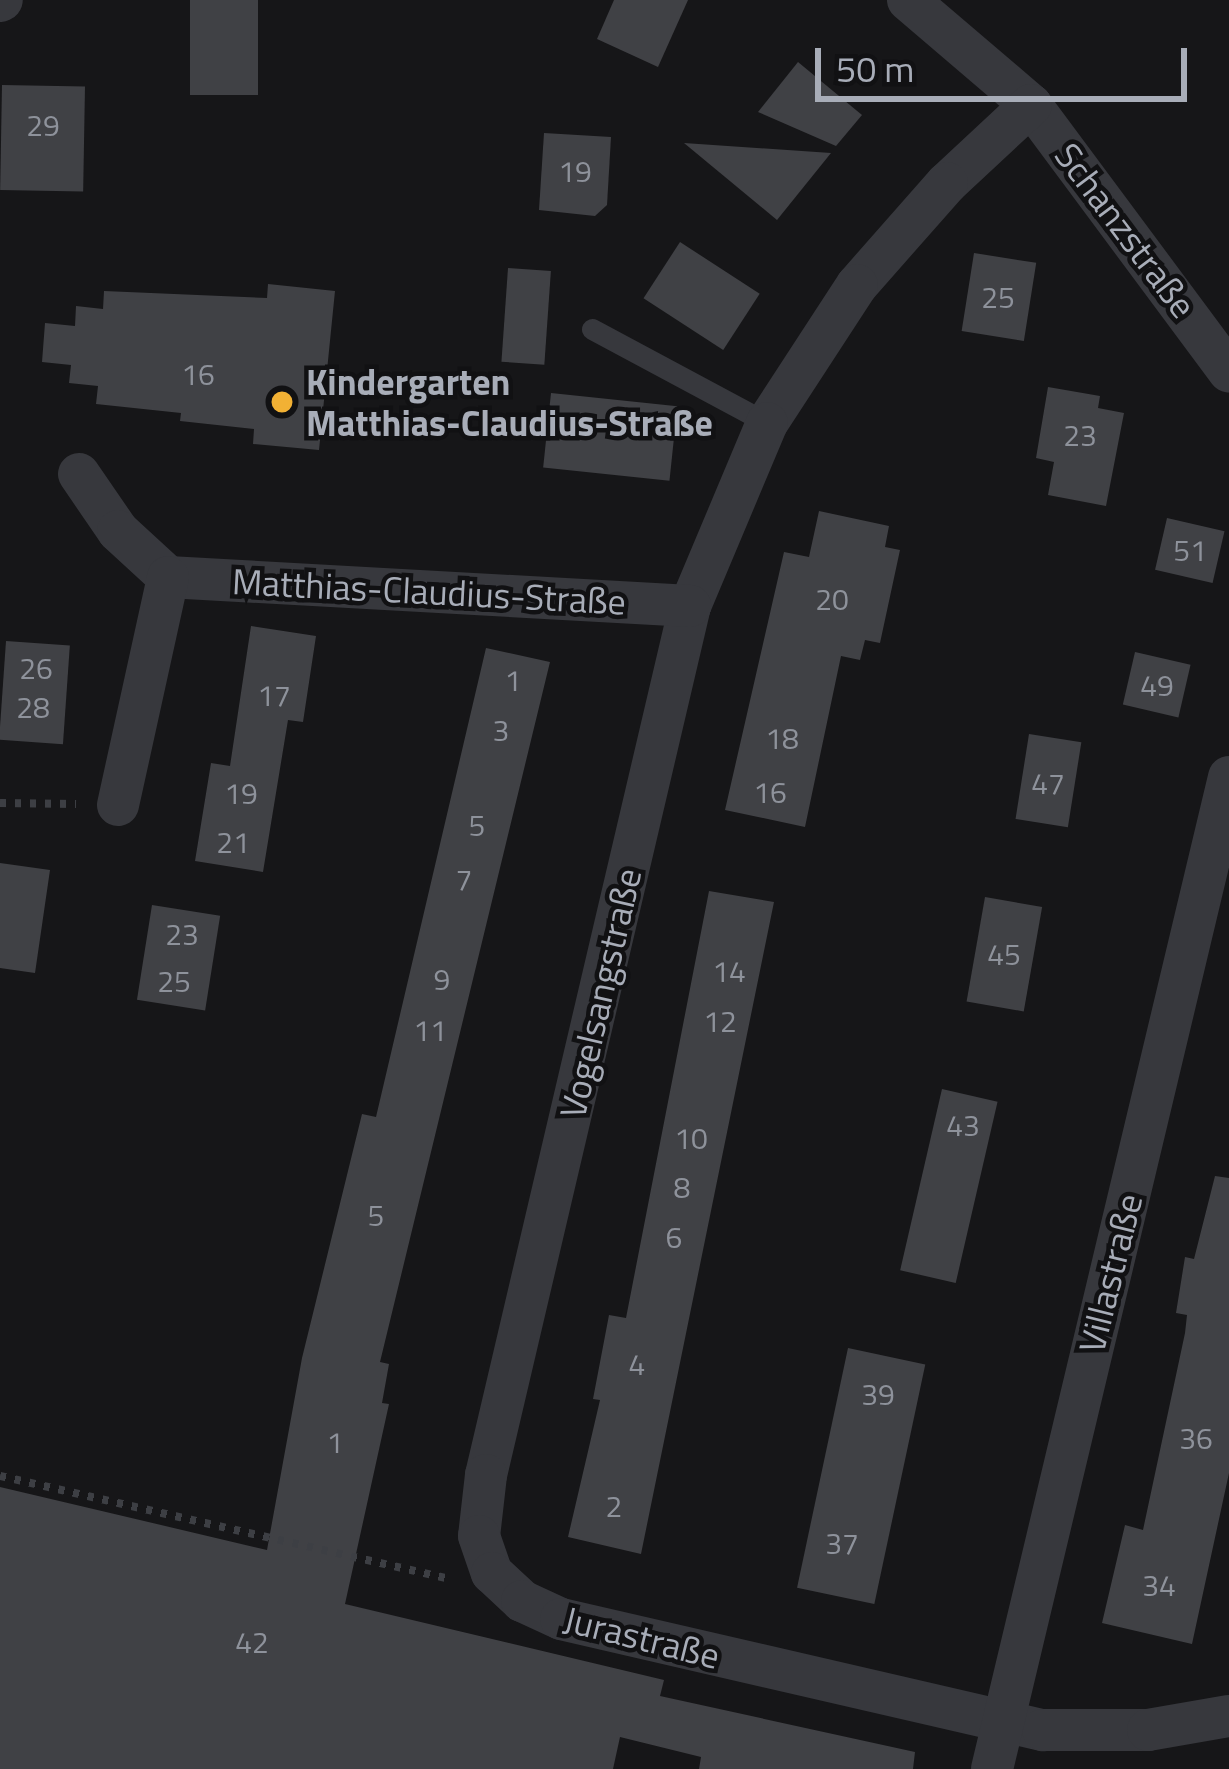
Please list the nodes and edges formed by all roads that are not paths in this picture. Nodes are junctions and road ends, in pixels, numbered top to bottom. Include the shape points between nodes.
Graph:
1 (908, 0) edge
2 (1031, 105) junction
3 (592, 328) dead end
4 (1229, 372) edge
5 (767, 423) junction
6 (79, 474) dead end
7 (168, 578) junction
8 (690, 606) junction
9 (1229, 777) edge
10 (118, 805) road end
11 (492, 1573) joint
12 (1229, 1716) edge
13 (1003, 1724) junction
14 (992, 1769) edge

1 - 2 street, Schanzstraße
2 - 4 street, Schanzstraße
2 - 5 street, Vogelsangstraße via 857,284
3 - 5 lane
5 - 8 street, Vogelsangstraße
6 - 7 street via 118,531
7 - 8 street, Matthias-Claudius-Straße
7 - 10 street
8 - 11 street, Vogelsangstraße via 487,1475 479,1536
9 - 13 street, Villastraße
11 - 13 street, Jurastraße via 522,1601 561,1619
12 - 13 street, Jurastraße via 1113,1732
13 - 14 street, Villastraße

